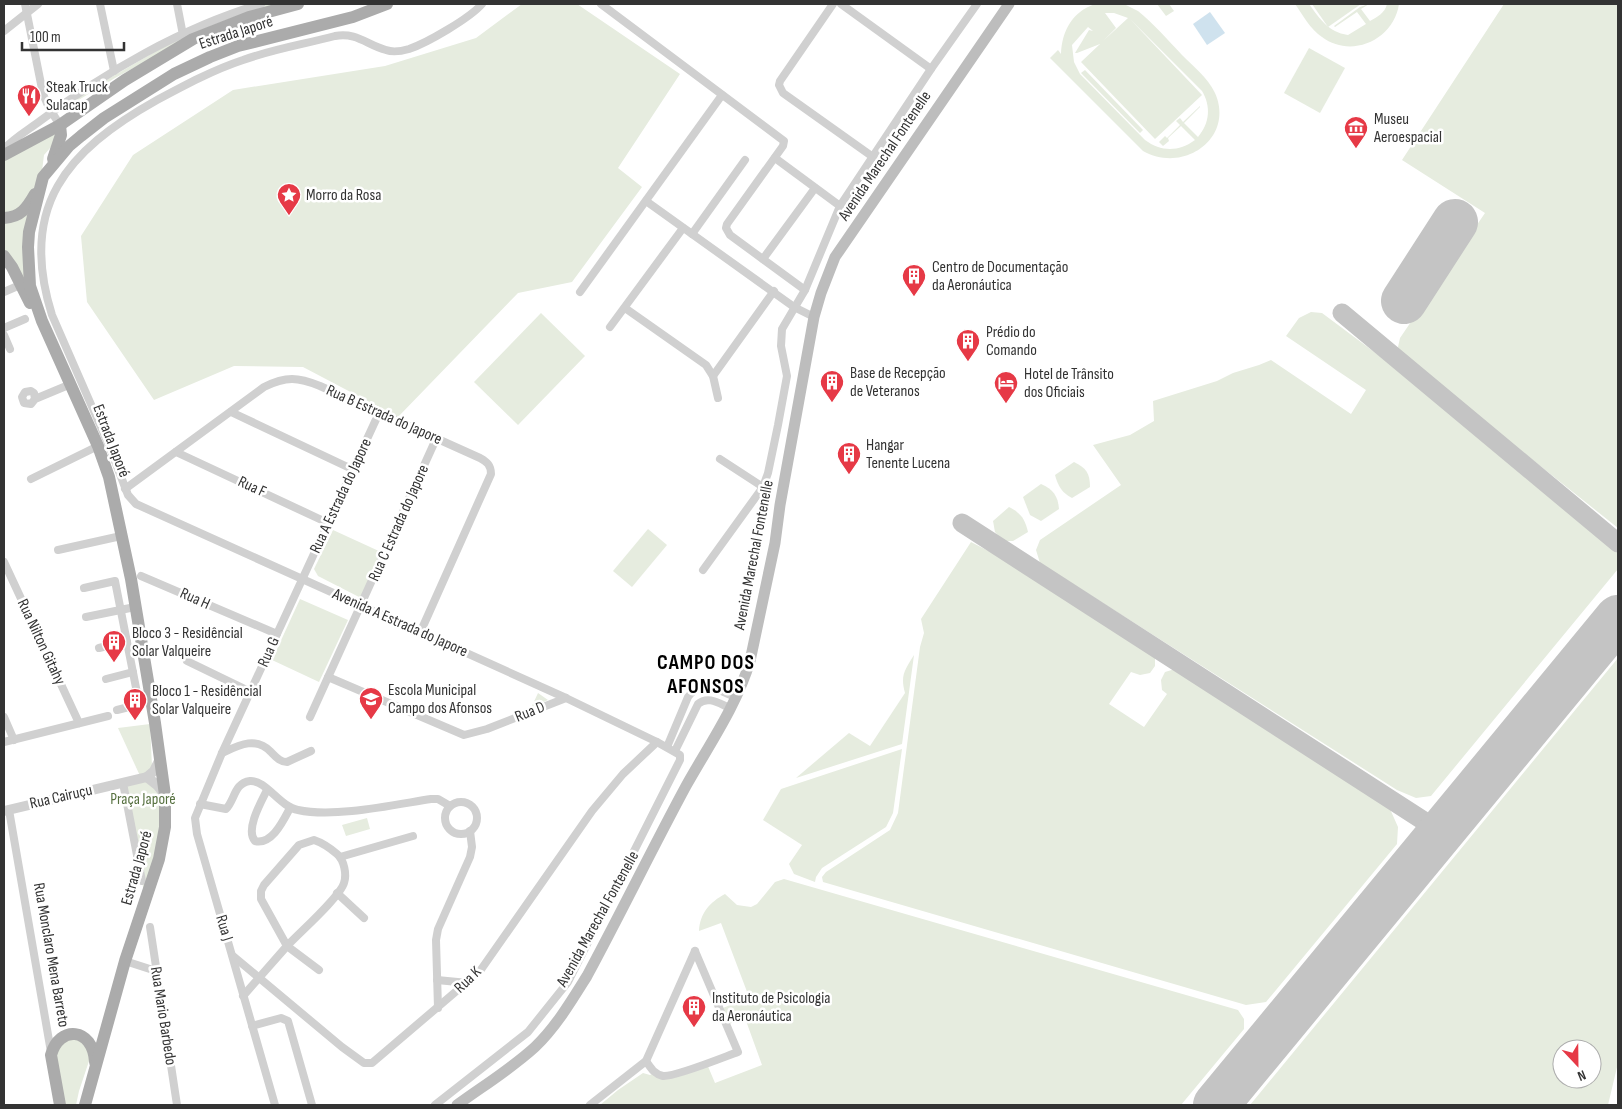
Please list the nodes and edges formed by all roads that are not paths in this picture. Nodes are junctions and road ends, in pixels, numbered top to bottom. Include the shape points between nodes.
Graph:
1 (25, 4) edge
2 (38, 4) edge
3 (100, 4) edge
4 (177, 4) edge
5 (261, 4) edge
6 (298, 4) edge
7 (387, 4) edge
8 (482, 4) edge
9 (601, 4) edge
10 (833, 4) edge
11 (841, 4) edge
12 (977, 4) edge
13 (1009, 4) edge
14 (246, 6) edge
15 (27, 13) junction
16 (4, 31) edge
17 (183, 35) junction
18 (931, 69) junction
19 (114, 71) junction
20 (722, 95) junction
21 (52, 112) junction
22 (60, 125) junction
23 (4, 149) edge
24 (4, 155) edge
25 (873, 157) junction
26 (775, 158) junction
27 (744, 160) dead end
28 (46, 173) junction
29 (815, 188) junction
30 (646, 201) junction
31 (840, 206) junction
32 (4, 218) edge
33 (683, 228) junction
34 (692, 234) junction
35 (4, 256) edge
36 (763, 259) junction
37 (20, 285) junction
38 (805, 290) junction
39 (4, 292) edge
40 (580, 292) dead end
41 (774, 292) junction
42 (794, 307) junction
43 (624, 308) junction
44 (814, 318) junction
45 (25, 319) dead end
46 (42, 321) junction
47 (610, 327) dead end
48 (4, 328) edge
49 (4, 335) edge
50 (10, 349) dead end
51 (713, 376) junction
52 (71, 384) junction
53 (718, 398) dead end
54 (35, 399) dead end
55 (231, 412) junction
56 (379, 413) junction
57 (436, 439) junction
58 (98, 446) junction
59 (176, 452) junction
60 (720, 459) dead end
61 (354, 470) junction
62 (31, 480) dead end
63 (763, 487) junction
64 (125, 489) junction
65 (328, 523) junction
66 (121, 536) junction
67 (58, 550) dead end
68 (4, 562) edge
69 (703, 570) dead end
70 (141, 576) dead end
71 (302, 579) junction
72 (84, 588) dead end
73 (361, 606) junction
74 (135, 607) junction
75 (121, 610) junction
76 (86, 617) dead end
77 (420, 633) junction
78 (277, 634) junction
79 (127, 641) junction
80 (99, 648) dead end
81 (187, 661) dead end
82 (133, 672) junction
83 (328, 677) junction
84 (106, 679) dead end
85 (697, 688) junction
86 (251, 692) junction
87 (566, 698) junction
88 (702, 700) junction
89 (733, 703) junction
90 (117, 710) dead end
91 (108, 716) dead end
92 (4, 717) edge
93 (310, 717) dead end
94 (79, 723) junction
95 (676, 726) junction
96 (686, 731) junction
97 (14, 740) junction
98 (4, 742) edge
99 (657, 742) junction
100 (667, 747) junction
101 (311, 751) dead end
102 (677, 752) junction
103 (222, 753) junction
104 (160, 759) junction
105 (147, 777) junction
106 (122, 783) junction
107 (267, 790) junction
108 (165, 795) junction
109 (200, 804) junction
110 (450, 806) junction
111 (290, 808) junction
112 (6, 810) edge
113 (470, 831) junction
114 (413, 836) dead end
115 (340, 857) junction
116 (142, 881) dead end
117 (337, 894) junction
118 (364, 918) dead end
119 (150, 927) dead end
120 (287, 946) junction
121 (233, 956) junction
122 (125, 961) junction
123 (319, 970) dead end
124 (156, 971) junction
125 (258, 978) junction
126 (437, 980) junction
127 (468, 983) junction
128 (243, 996) junction
129 (438, 1008) junction
130 (252, 1026) junction
131 (51, 1055) junction
132 (646, 1061) junction
133 (96, 1064) junction
134 (60, 1105) edge
135 (85, 1105) edge
136 (177, 1105) edge
137 (275, 1105) edge
138 (312, 1105) edge
139 (435, 1105) edge
140 (457, 1105) edge
141 (590, 1105) edge

1 - 15 street
2 - 15 street
3 - 19 street
4 - 17 street
5 - 14 street, Estrada Japoré
6 - 22 main road, Estrada Japoré via 249,17 193,39
7 - 28 main road, Estrada Japoré via 354,17 238,46 174,74 104,118 69,146
8 - 64 street via 473,13 421,44 402,51 386,50 346,34 244,59 218,69 116,126 78,157 64,175 52,196 42,230 40,249 46,295
9 - 20 street
10 - 25 street via 779,85 784,93
11 - 18 street
12 - 18 street
13 - 44 main road, Avenida Marechal Fontenelle via 835,258 820,293
14 - 17 street, Estrada Japoré
15 - 16 street
15 - 21 street via 43,94
17 - 19 street, Estrada Japoré
18 - 25 street
19 - 21 street, Estrada Japoré
20 - 26 street via 782,138 783,146
20 - 30 street
21 - 22 street
21 - 23 street, Estrada Japoré
22 - 24 main road, Estrada Japoré
22 - 28 main road via 59,144
25 - 31 street
26 - 29 street
26 - 36 street via 726,228
27 - 34 street
28 - 32 main road via 24,211 12,218
28 - 46 main road, Estrada Japoré via 29,232 28,247 30,286
29 - 31 street
29 - 36 street
30 - 33 street
30 - 40 street
31 - 38 street
33 - 34 street
33 - 43 street
34 - 41 street
35 - 37 main road
36 - 38 street
37 - 39 street
37 - 46 main road
38 - 42 street
41 - 42 street
41 - 51 street
42 - 44 street
42 - 63 street via 782,330 781,346 787,376
43 - 47 street
43 - 51 street via 706,365
44 - 89 main road, Avenida Marechal Fontenelle via 775,543 750,661
45 - 48 street
46 - 52 main road, Estrada Japoré
49 - 50 street
51 - 53 street
52 - 54 street
52 - 58 main road, Estrada Japoré
55 - 56 street, Rua B Estrada do Japore via 273,382 294,378 320,386
55 - 59 street, Rua B Estrada do Japore
55 - 61 street
56 - 57 street, Rua B Estrada do Japore
56 - 61 street, Rua A Estrada do Japore
57 - 73 street, Rua C Estrada do Japore
57 - 77 street, Rua B Estrada do Japore via 486,461 491,474
58 - 62 street
58 - 66 main road, Estrada Japoré via 109,477
59 - 64 street, Rua B Estrada do Japore
59 - 65 street, Rua F
60 - 63 street
61 - 65 street, Rua A Estrada do Japore
63 - 69 street
64 - 71 street, Avenida A Estrada do Japore via 136,504
65 - 71 street, Rua A Estrada do Japore
66 - 67 street
66 - 74 main road, Estrada Japoré
68 - 94 street, Rua Nilton Gitahy
70 - 78 street, Rua H
71 - 73 street, Avenida A Estrada do Japore
71 - 78 street, Rua G
72 - 75 street via 115,581
73 - 77 street, Avenida A Estrada do Japore
73 - 83 street, Rua C Estrada do Japore
74 - 75 street
74 - 104 main road, Estrada Japoré
75 - 76 street
75 - 79 street
77 - 87 street, Avenida A Estrada do Japore
78 - 86 street, Rua G
79 - 80 street
79 - 82 street
81 - 86 street
82 - 84 street
82 - 90 street via 139,703
83 - 87 street, Rua D via 464,735 488,729
83 - 93 street, Rua C Estrada do Japore
85 - 88 street
85 - 89 street via 709,686
85 - 95 street via 688,697
86 - 103 street, Rua G
87 - 99 street, Avenida A Estrada do Japore
88 - 89 street
88 - 96 street
89 - 140 main road, Avenida Marechal Fontenelle via 574,998 535,1046
91 - 94 street
92 - 97 street
94 - 97 street
95 - 96 street
95 - 100 street
96 - 102 street
97 - 98 street
99 - 100 street, Avenida A Estrada do Japore
99 - 127 street, Rua K via 597,804 480,971
100 - 102 street, Avenida A Estrada do Japore
101 - 103 street via 287,762 255,742
102 - 139 street via 680,760 568,982 528,1032
103 - 109 street, Rua J
104 - 105 street
104 - 108 main road, Estrada Japoré
105 - 106 street, Rua Cairuçu
105 - 108 street
106 - 112 street, Rua Cairuçu
106 - 116 street
107 - 109 street via 258,782 247,782 237,788 226,808
107 - 111 street
107 - 111 street via 252,829 255,841 262,842 272,836
108 - 122 main road, Estrada Japoré via 165,827 159,859
109 - 121 street, Rua J via 195,818 196,834
110 - 111 street via 431,799 320,813
110 - 113 street via 445,818 450,830 462,834
110 - 113 street via 465,802 472,806 477,820
112 - 131 street, Rua Monclaro Mena Barreto
113 - 126 street via 470,857 438,929
114 - 115 street
115 - 117 street via 345,876
115 - 120 street via 321,842 305,842 264,885 261,899
117 - 118 street
117 - 120 street
119 - 124 street, Rua Mario Barbedo
120 - 123 street
120 - 125 street
121 - 125 street, Rua K
121 - 128 street, Rua J
122 - 124 street
122 - 133 main road, Estrada Japoré
124 - 136 street, Rua Mario Barbedo
125 - 128 street
125 - 129 street, Rua K via 364,1064 378,1060
126 - 127 street
126 - 129 street
127 - 129 street, Rua K
128 - 130 street, Rua J
130 - 137 street, Rua J
130 - 138 street via 281,1018 288,1021
131 - 133 main road via 58,1042 72,1034 80,1035 93,1046
131 - 134 main road, Rua Monclaro Mena Barreto
132 - 132 street via 676,993 695,951 738,1052 664,1076 653,1072
132 - 141 street
133 - 135 main road, Estrada Japoré

